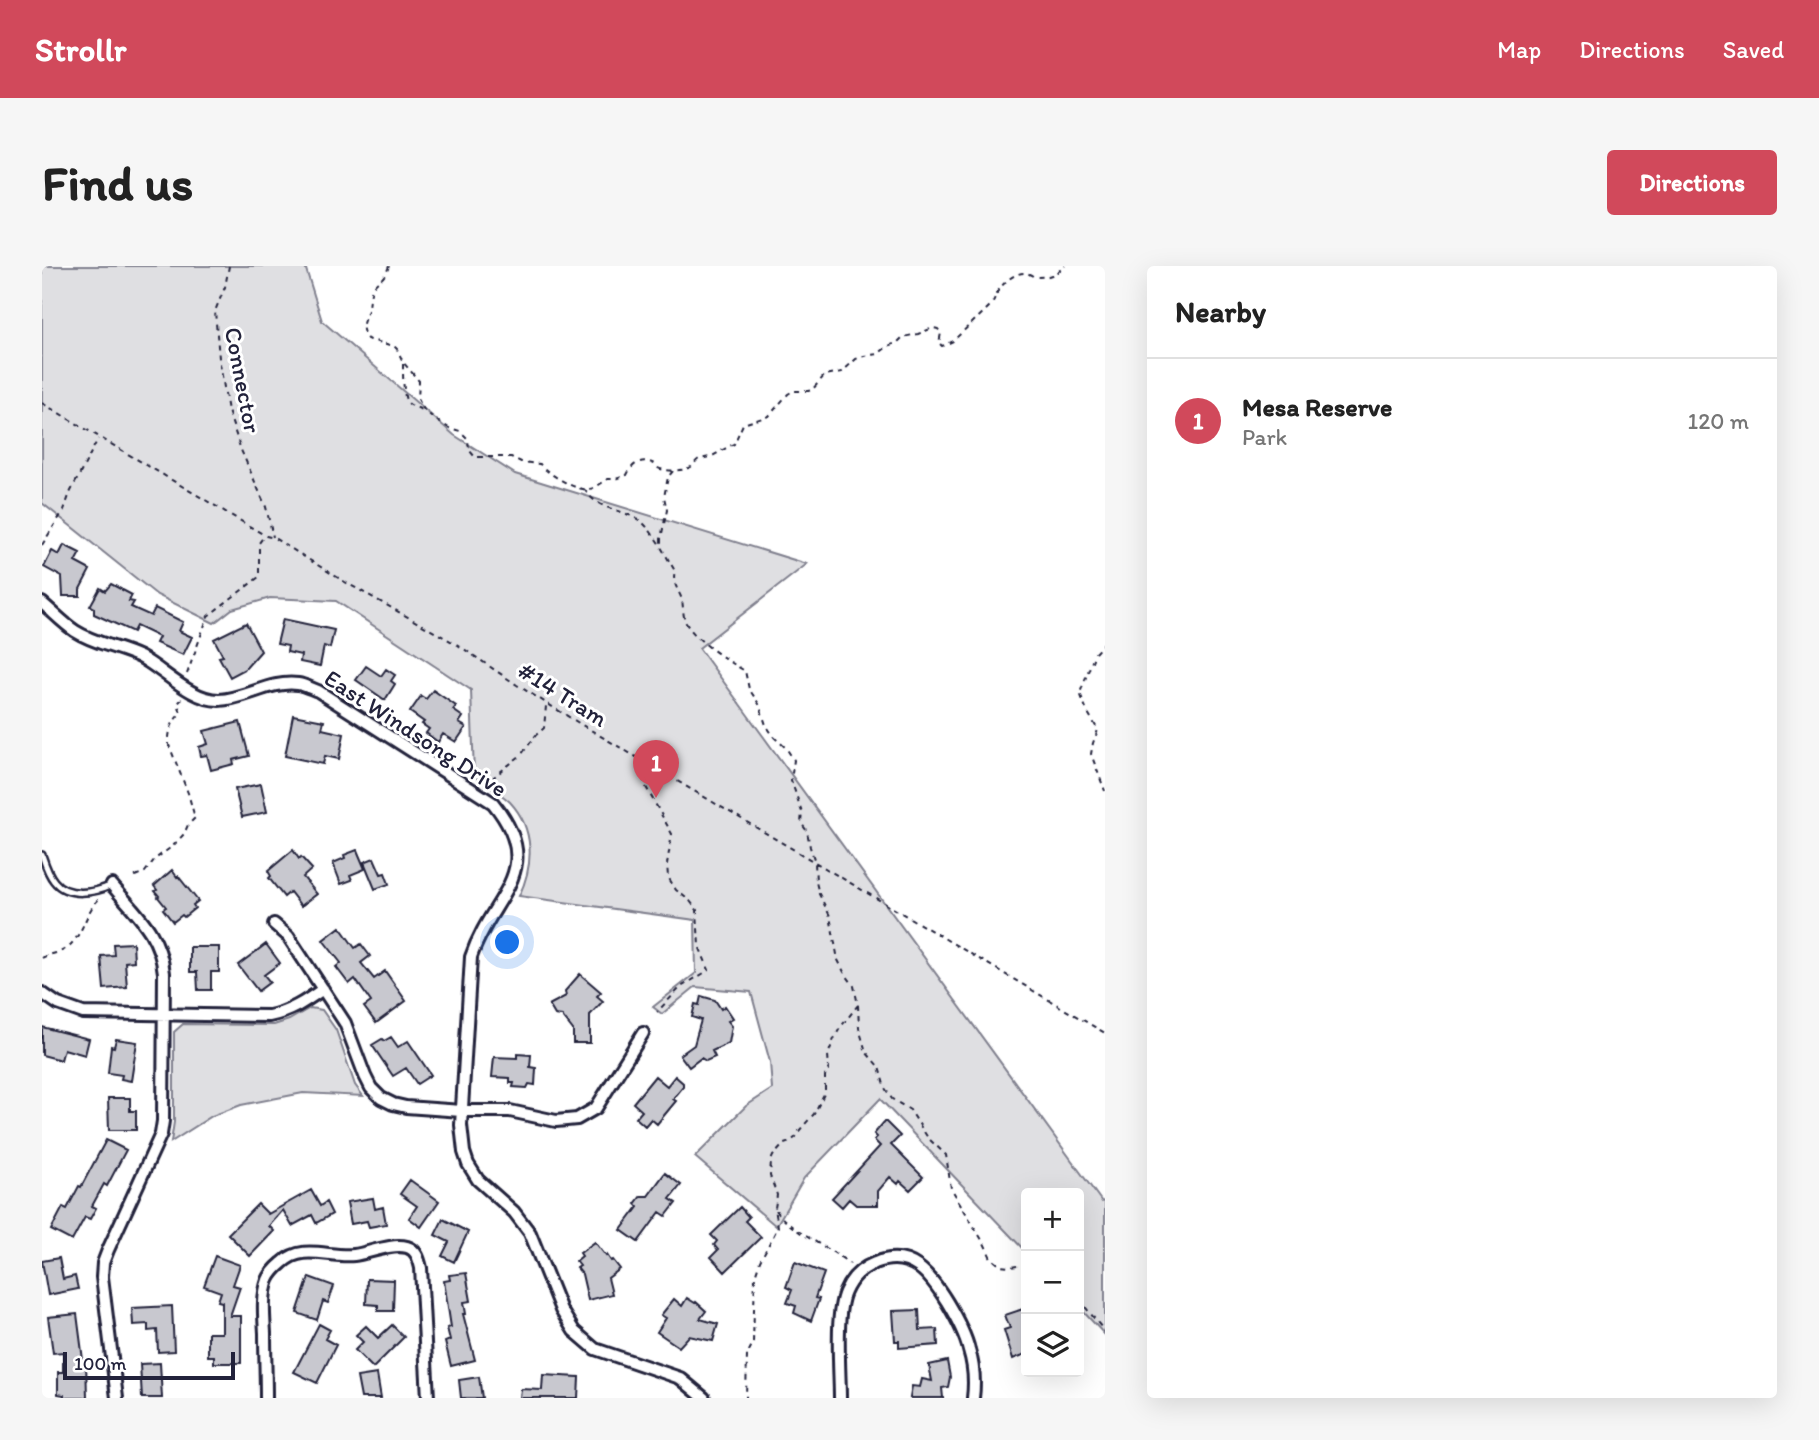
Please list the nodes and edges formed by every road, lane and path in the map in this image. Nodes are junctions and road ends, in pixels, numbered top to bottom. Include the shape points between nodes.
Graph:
1 (229, 266) edge
2 (389, 266) edge
3 (1065, 266) edge
4 (403, 362) junction
5 (42, 403) edge
6 (424, 410) junction
7 (100, 437) junction
8 (673, 471) junction
9 (584, 489) junction
10 (266, 536) junction
11 (274, 538) junction
12 (42, 545) edge
13 (662, 547) junction
14 (42, 603) edge
15 (1105, 642) edge
16 (187, 675) dead end
17 (183, 698) dead end
18 (547, 704) junction
19 (638, 757) junction
20 (484, 785) dead end
21 (1105, 791) edge
22 (42, 855) edge
23 (816, 862) junction
24 (135, 876) dead end
25 (112, 886) junction
26 (274, 924) dead end
27 (42, 958) edge
28 (323, 989) junction
29 (42, 994) edge
30 (858, 1005) junction
31 (657, 1012) dead end
32 (164, 1016) junction
33 (643, 1033) dead end
34 (1105, 1033) edge
35 (462, 1111) junction
36 (775, 1208) junction
37 (851, 1264) dead end
38 (1021, 1266) edge
39 (1084, 1305) edge
40 (1105, 1332) edge
41 (117, 1398) edge
42 (266, 1398) edge
43 (428, 1398) edge
44 (704, 1398) edge
45 (746, 1398) edge
46 (840, 1398) edge
47 (973, 1398) edge

1 - 11 path, Connector via 215,311 219,358 228,411
2 - 4 path via 373,288 363,332 368,339 394,346
3 - 8 path via 1048,277 1023,272 1013,277 993,303 946,345 939,343 941,332 933,328 902,337 878,354 856,359 842,372 825,375 812,390 793,391 769,416 743,424 734,444 716,456 699,458 689,468
4 - 6 path via 419,381 418,399
4 - 6 path via 404,398
5 - 7 path, #14 Tram
6 - 9 path via 463,433 475,457 511,457 540,464 549,474
7 - 10 path, #14 Tram
7 - 12 path
8 - 9 path via 643,461 627,475
8 - 13 path via 664,497 667,510
9 - 13 path via 602,506 648,527
10 - 11 path, #14 Tram
10 - 16 path via 259,543 259,577 208,616
11 - 18 path, #14 Tram via 458,645
13 - 23 path via 675,571 685,621 701,640 745,671 766,725 794,760 791,780
14 - 35 street, East Windsong Drive via 74,630 153,665 198,696 218,700 281,684 318,691 499,810 513,833 516,868 471,957
15 - 21 path via 1095,653 1080,693 1098,730 1091,754
17 - 24 path via 168,740 195,818 173,846
18 - 19 path, #14 Tram
18 - 20 path via 544,728 521,755
19 - 23 path, #14 Tram
19 - 31 path via 646,786 672,834 668,877 697,910 699,946 709,970 681,987
22 - 25 lane via 57,885 89,893
23 - 30 path via 816,882 830,916 838,960 854,986
23 - 34 path, #14 Tram
25 - 27 path via 94,903 83,928 66,948
25 - 32 street via 159,946
26 - 28 street via 288,936
28 - 32 street via 282,1014
28 - 35 street via 345,1023 371,1088 381,1098 406,1107
29 - 32 street via 83,1013
30 - 36 path via 834,1039 825,1092 814,1114 773,1156 770,1176 777,1195
30 - 38 path via 866,1052 879,1067 892,1099 910,1110 946,1155 951,1188 991,1258 1001,1266
32 - 41 street via 161,1134 103,1263
33 - 35 street via 596,1108 577,1119
35 - 44 street, East Windsong Drive via 461,1139 468,1164 530,1233 574,1331 595,1349 680,1378
36 - 37 path via 786,1222
36 - 45 path via 777,1232 755,1276
39 - 40 path
42 - 43 street via 264,1305 268,1279 276,1268 296,1254 352,1255 396,1246 414,1251 421,1268
46 - 47 street via 840,1310 845,1292 866,1267 898,1260 926,1272 957,1318 969,1350

